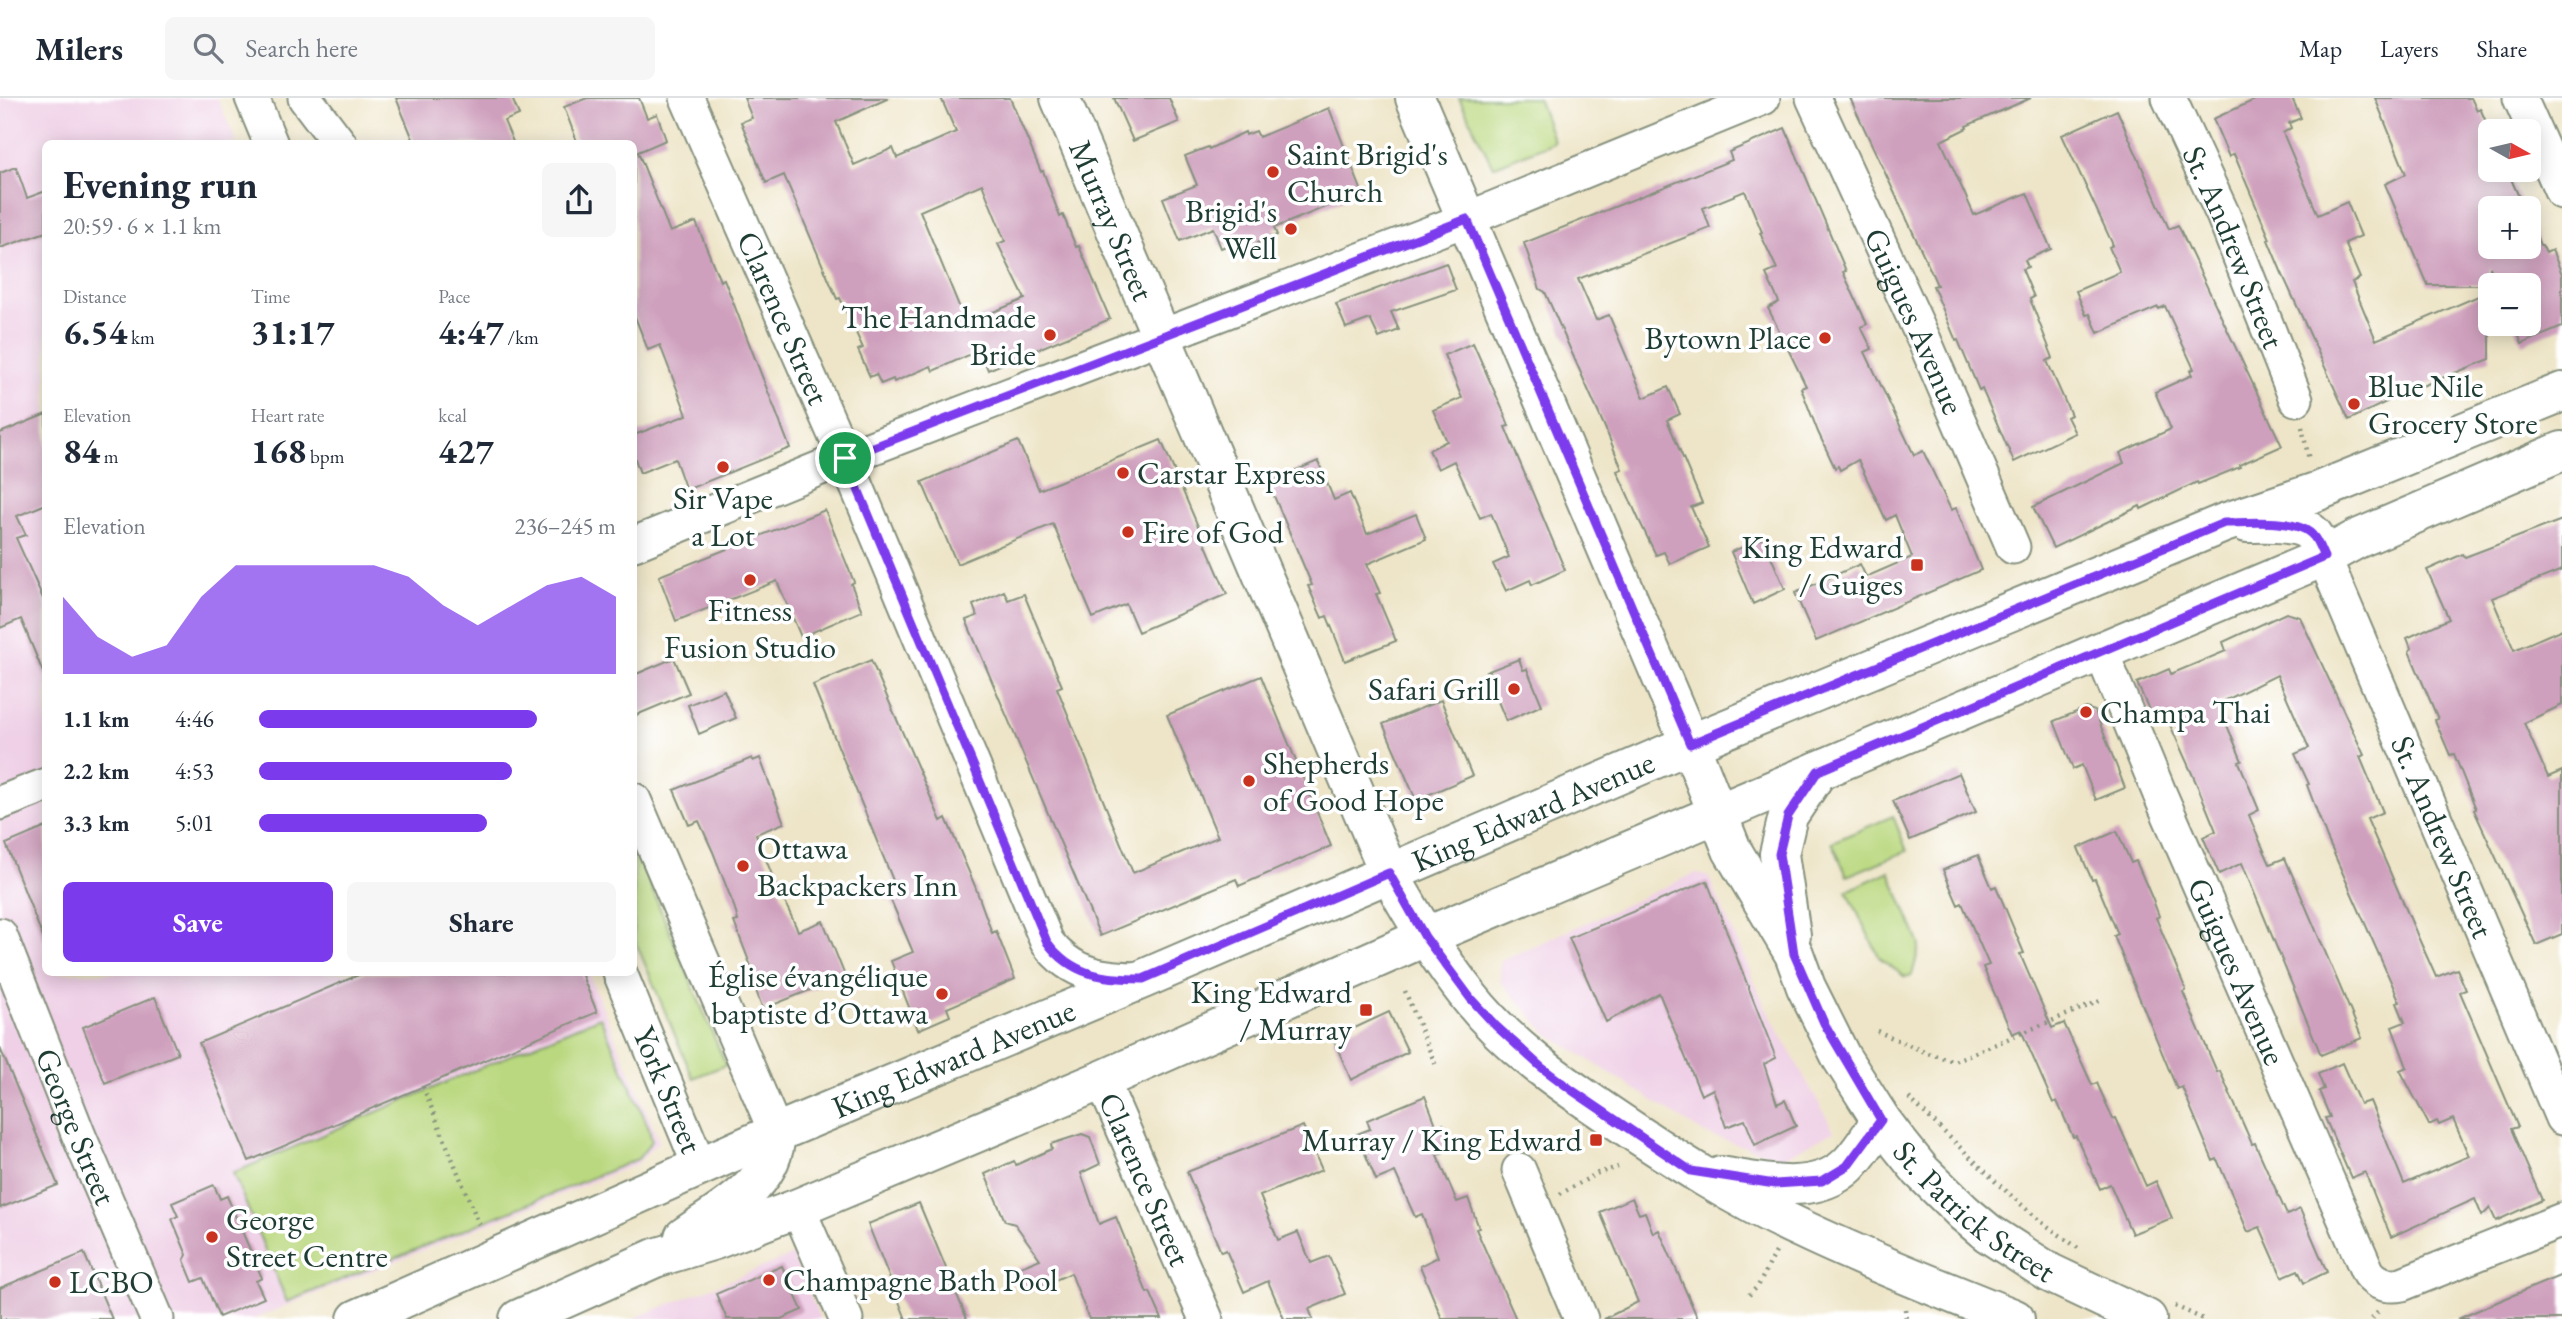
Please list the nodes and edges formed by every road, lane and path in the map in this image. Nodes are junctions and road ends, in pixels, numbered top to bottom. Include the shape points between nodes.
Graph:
1 (251, 98) edge
2 (305, 98) edge
3 (687, 98) edge
4 (1060, 98) edge
5 (1415, 98) edge
6 (1763, 98) edge
7 (1813, 98) edge
8 (2169, 98) edge
9 (2520, 98) edge
10 (269, 140) edge
11 (337, 140) edge
12 (2562, 192) edge
13 (1467, 219) junction
14 (1163, 337) junction
15 (2562, 392) edge
16 (2296, 399) dead end
17 (2562, 451) edge
18 (845, 458) junction
19 (2224, 523) junction
20 (637, 543) edge
21 (2013, 547) dead end
22 (2324, 557) junction
23 (2101, 651) junction
24 (1690, 744) junction
25 (1818, 771) junction
26 (42, 787) edge
27 (0, 803) edge
28 (637, 807) edge
29 (1717, 814) junction
30 (1389, 873) junction
31 (0, 934) edge
32 (1425, 937) junction
33 (1794, 954) junction
34 (621, 976) edge
35 (1143, 979) junction
36 (1405, 991) dead end
37 (2100, 1001) dead end
38 (1877, 1031) dead end
39 (1436, 1066) dead end
40 (1102, 1080) junction
41 (423, 1087) dead end
42 (1892, 1105) junction
43 (2562, 1118) edge
44 (776, 1133) junction
45 (700, 1167) junction
46 (1618, 1167) dead end
47 (1519, 1170) dead end
48 (1691, 1171) junction
49 (1534, 1205) junction
50 (798, 1208) junction
51 (2562, 1220) edge
52 (1789, 1223) junction
53 (2086, 1254) dead end
54 (495, 1258) junction
55 (655, 1258) junction
56 (1749, 1295) dead end
57 (1905, 1308) dead end
58 (2157, 1311) edge
59 (157, 1319) edge
60 (357, 1319) edge
61 (519, 1319) edge
62 (846, 1319) edge
63 (1206, 1319) edge
64 (1581, 1319) edge
65 (1906, 1319) edge
66 (2015, 1319) edge
67 (2203, 1319) edge

1 - 10 street
2 - 11 street
3 - 18 street, Clarence Street
4 - 14 main road, Murray Street
5 - 13 main road, St. Patrick Street
6 - 13 street
7 - 21 street, Guigues Avenue
8 - 16 street, St. Andrew Street via 2223,215
9 - 12 street
13 - 14 street
13 - 24 main road, St. Patrick Street
14 - 18 street
14 - 30 main road, Murray Street
15 - 19 main road, King Edward Avenue via 2316,492
17 - 22 main road
18 - 20 street
18 - 35 street, Clarence Street via 1047,942 1055,954 1086,973
19 - 22 main road via 2280,523 2306,530
19 - 24 main road, King Edward Avenue
22 - 23 main road
22 - 43 street, St. Andrew Street
23 - 25 main road
23 - 51 street, Guigues Avenue via 2368,1273 2383,1284 2402,1284
24 - 29 main road, St. Patrick Street
24 - 30 main road, King Edward Avenue
25 - 29 main road
25 - 33 main road via 1788,816 1779,854
26 - 27 street
28 - 44 street
29 - 32 main road
29 - 33 main road, St. Patrick Street via 1732,850
30 - 32 main road, Murray Street
30 - 35 main road, King Edward Avenue
31 - 59 street, George Street
32 - 40 main road
32 - 48 main road, Murray Street via 1471,999 1541,1067
33 - 42 main road, St. Patrick Street via 1824,1023
34 - 45 street, York Street
35 - 44 main road, King Edward Avenue
36 - 39 path
37 - 38 path via 1955,1061
40 - 50 main road
40 - 63 street, Clarence Street
41 - 54 path
42 - 48 main road via 1847,1166 1822,1181 1775,1184
42 - 53 path via 1916,1107 2039,1220
42 - 58 main road, St. Patrick Street via 1921,1171 1988,1233 2050,1273
44 - 45 main road, King Edward Avenue
44 - 55 main road via 770,1161 755,1185
45 - 54 main road, King Edward Avenue
46 - 49 path via 1598,1172
47 - 49 street
48 - 52 main road, St. Patrick Street
49 - 64 street
50 - 55 main road
50 - 62 street
52 - 56 path
52 - 66 main road, St. Patrick Street
54 - 60 main road, King Edward Avenue
55 - 61 main road
57 - 65 path
58 - 67 path

